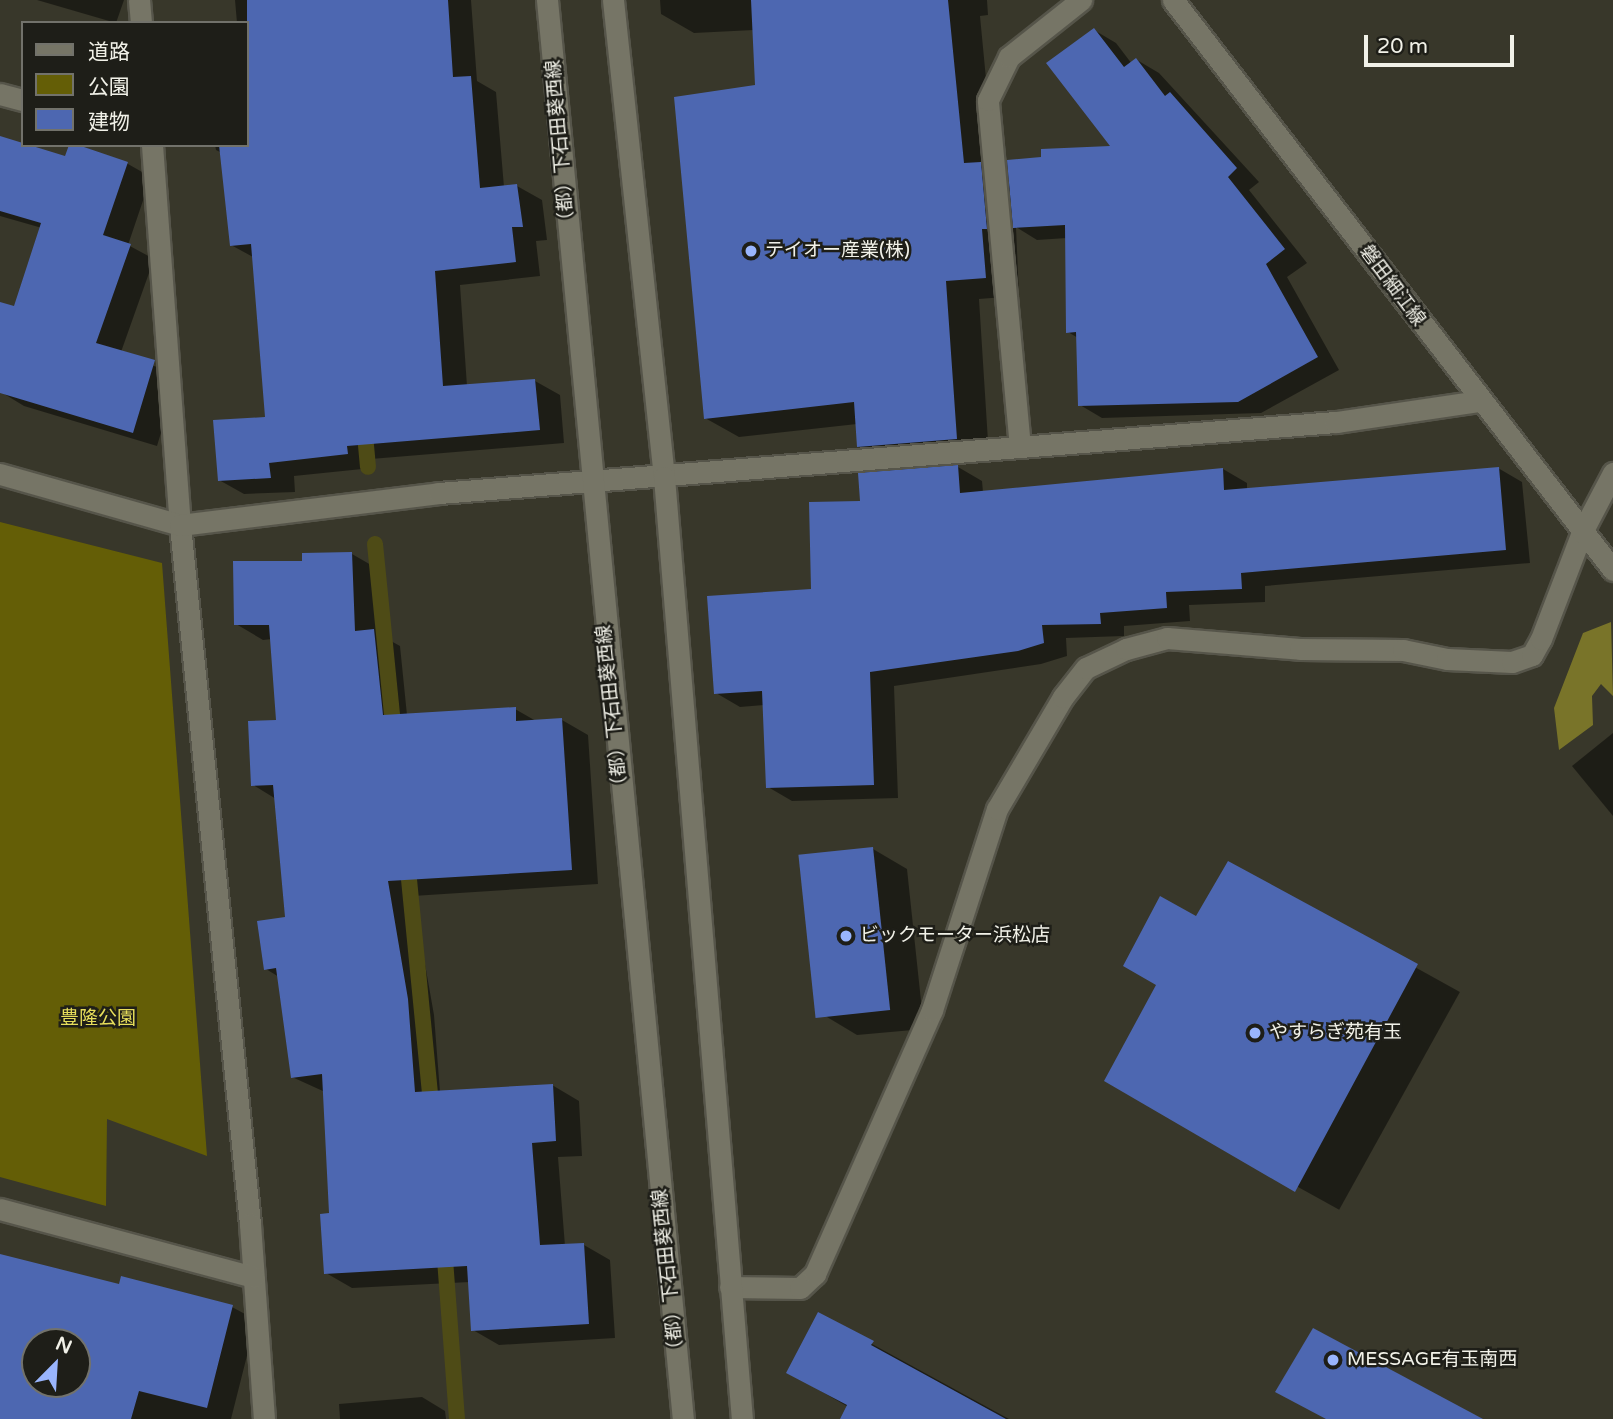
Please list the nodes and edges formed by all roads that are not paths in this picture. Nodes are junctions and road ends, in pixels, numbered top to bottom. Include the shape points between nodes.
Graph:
1 (139, 0) edge
2 (547, 0) edge
3 (613, 0) edge
4 (1081, 0) edge
5 (1173, 0) edge
6 (141, 21) edge
7 (0, 94) edge
8 (21, 99) edge
9 (152, 147) edge
10 (1479, 401) junction
11 (1020, 447) junction
12 (1613, 473) edge
13 (0, 474) edge
14 (664, 477) junction
15 (591, 483) junction
16 (180, 525) junction
17 (1582, 532) junction
18 (1613, 570) edge
19 (0, 1209) edge
20 (253, 1277) junction
21 (730, 1287) junction
22 (264, 1419) edge
23 (683, 1419) edge
24 (742, 1419) edge

1 - 6 street
2 - 15 street, （都）下石田葵西線
3 - 14 street
4 - 11 street via 1009,57 988,100
5 - 10 street, 磐田細江線
7 - 8 street
9 - 16 street
10 - 11 street via 1336,422
10 - 17 street, 磐田細江線
11 - 14 street
12 - 17 street
13 - 16 street
14 - 15 street
14 - 21 street
15 - 16 street via 439,494
15 - 23 street, （都）下石田葵西線
16 - 20 street via 208,771
17 - 18 street, 磐田細江線
17 - 21 street via 1541,639 1532,655 1512,662 1447,659 1402,650 1300,649 1167,638 1126,649 1086,668 1063,697 997,809 932,1010 815,1274 800,1288
19 - 20 street
20 - 22 street
21 - 24 street

